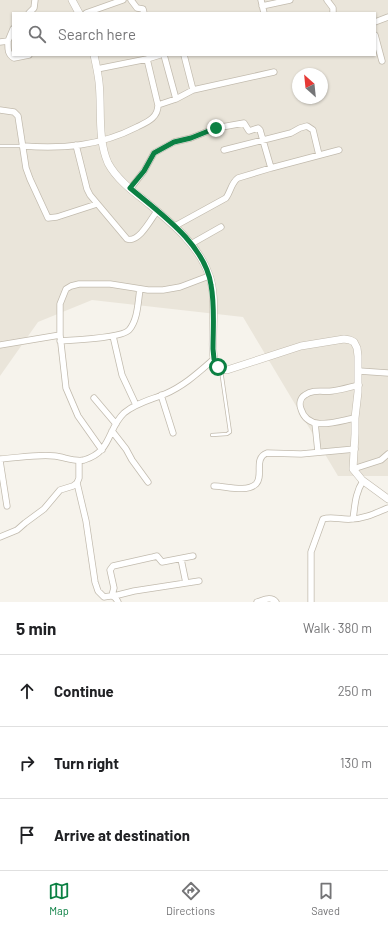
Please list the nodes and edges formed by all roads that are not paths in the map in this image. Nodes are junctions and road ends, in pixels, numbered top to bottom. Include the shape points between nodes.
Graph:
1 (35, 0) edge
2 (72, 0) edge
3 (123, 0) edge
4 (131, 0) edge
5 (290, 0) edge
6 (328, 0) edge
7 (261, 3) edge
8 (30, 12) edge
9 (78, 12) edge
10 (89, 12) edge
11 (144, 12) edge
12 (333, 12) edge
13 (388, 17) edge
14 (376, 22) edge
15 (12, 31) edge
16 (376, 39) edge
17 (8, 41) junction
18 (0, 42) edge
19 (24, 56) edge
20 (94, 56) edge
21 (157, 56) edge
22 (164, 56) edge
23 (184, 56) edge
24 (147, 60) junction
25 (382, 61) dead end
26 (97, 69) junction
27 (274, 72) dead end
28 (193, 90) junction
29 (176, 99) junction
30 (158, 105) junction
31 (0, 110) edge
32 (263, 140) junction
33 (103, 142) junction
34 (76, 145) junction
35 (0, 146) edge
36 (23, 146) junction
37 (224, 150) dead end
38 (339, 150) dead end
39 (319, 155) junction
40 (271, 168) junction
41 (130, 188) junction
42 (97, 204) junction
43 (157, 211) junction
44 (175, 226) junction
45 (221, 227) dead end
46 (191, 244) junction
47 (209, 276) junction
48 (140, 289) junction
49 (113, 336) junction
50 (60, 338) junction
51 (0, 345) edge
52 (214, 359) junction
53 (221, 370) junction
54 (359, 371) junction
55 (388, 373) edge
56 (359, 385) junction
57 (161, 395) junction
58 (94, 398) dead end
59 (136, 405) junction
60 (355, 418) junction
61 (315, 423) junction
62 (116, 424) junction
63 (112, 431) junction
64 (172, 433) dead end
65 (212, 435) dead end
66 (354, 449) junction
67 (102, 450) junction
68 (318, 452) junction
69 (388, 454) edge
70 (0, 460) edge
71 (79, 461) junction
72 (353, 469) junction
73 (363, 481) junction
74 (148, 482) dead end
75 (77, 483) junction
76 (214, 486) dead end
77 (388, 499) edge
78 (7, 506) dead end
79 (388, 508) edge
80 (353, 519) junction
81 (0, 536) edge
82 (193, 556) dead end
83 (181, 559) junction
84 (199, 581) dead end
85 (186, 583) junction
86 (113, 596) junction
87 (118, 602) edge
88 (257, 602) edge
89 (276, 602) edge
90 (311, 602) edge

1 - 8 street via 34,8
2 - 9 street
3 - 10 street
4 - 11 street via 135,7 143,9
5 - 7 street
6 - 12 street
13 - 14 street
15 - 17 street
16 - 25 street
17 - 18 street
17 - 19 street via 10,56
20 - 26 street
21 - 24 street
22 - 29 street
23 - 28 street
24 - 26 street
24 - 30 street
26 - 33 street
27 - 28 street
28 - 29 street
29 - 30 street
30 - 33 street via 158,111 149,121
31 - 36 street via 17,114
32 - 37 street
32 - 39 street via 307,126 313,130
32 - 40 street
32 - 41 street via 259,129 249,131 244,123 216,128 174,142 154,153
33 - 34 street
33 - 41 street via 108,163
34 - 36 street via 54,148
34 - 42 street via 87,189
35 - 36 lane
36 - 42 street via 26,168 48,218
38 - 39 street
39 - 40 street
40 - 44 street via 238,178 226,198
41 - 43 street
42 - 43 street via 124,236 131,240 145,229
43 - 44 street
44 - 46 street
45 - 46 street
46 - 47 street
47 - 48 street via 174,288
47 - 52 street
48 - 49 street via 133,325 126,333
48 - 50 street via 110,284 79,284 66,289 62,298
49 - 50 street
49 - 59 street via 120,368
50 - 51 street
50 - 67 street via 69,398 78,416
52 - 53 street via 216,366
52 - 57 street via 179,387
53 - 54 street via 236,368 301,346 350,340 356,345
53 - 65 lane via 230,432
54 - 55 street
54 - 56 street
56 - 60 street
56 - 61 street via 305,394 300,405 303,414
57 - 59 street
57 - 64 street
58 - 62 street
59 - 62 street via 122,415
60 - 61 street
60 - 66 street
61 - 68 street
62 - 63 street
63 - 67 street
63 - 74 street
66 - 68 street
66 - 72 street
67 - 71 street via 90,458
68 - 76 street via 264,454 260,460 256,484 242,489
69 - 72 street via 381,460
70 - 71 street via 54,456
70 - 78 street
71 - 75 street
72 - 73 street
73 - 77 street
73 - 80 street via 356,497
75 - 81 street via 60,490 44,509 17,530
75 - 86 street via 86,520 95,582 98,591 104,597
79 - 80 street
80 - 90 street via 325,518 321,522 311,552
82 - 83 street
83 - 85 street
83 - 86 street via 162,562 156,556 113,566 110,570
84 - 85 street
85 - 86 street
86 - 87 street
88 - 89 street via 270,598

